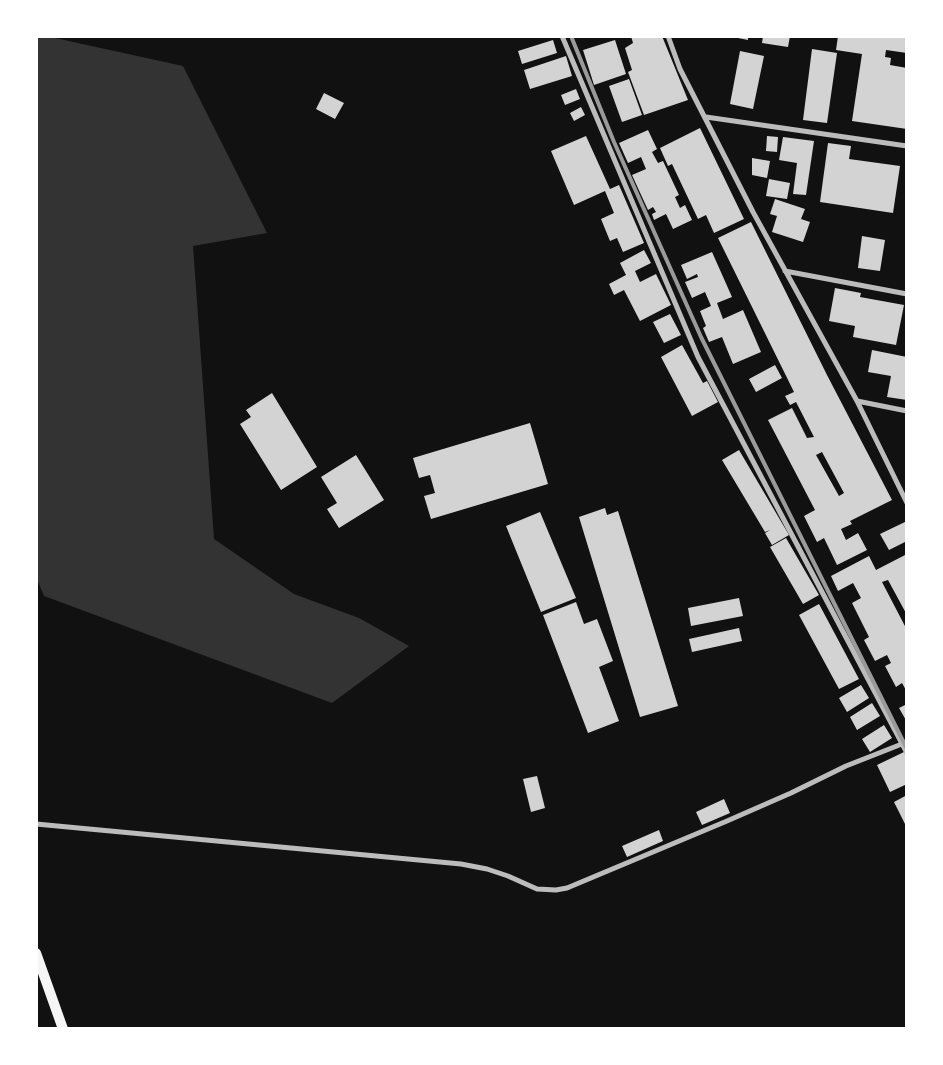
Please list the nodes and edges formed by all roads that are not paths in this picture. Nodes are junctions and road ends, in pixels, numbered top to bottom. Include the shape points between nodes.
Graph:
1 (562, 36) edge
2 (668, 36) edge
3 (706, 118) junction
4 (907, 146) edge
5 (785, 271) junction
6 (907, 294) edge
7 (857, 401) junction
8 (907, 411) edge
9 (907, 504) edge
10 (904, 743) edge
11 (907, 753) edge
12 (36, 824) edge
13 (36, 953) edge
14 (63, 1029) edge

1 - 10 street via 698,357
2 - 3 street via 680,69
3 - 4 street
3 - 5 street
5 - 6 street
5 - 7 street
7 - 8 street
7 - 9 street
10 - 11 street
10 - 12 street via 727,821 556,890 537,889 508,876 461,864
13 - 14 main road

